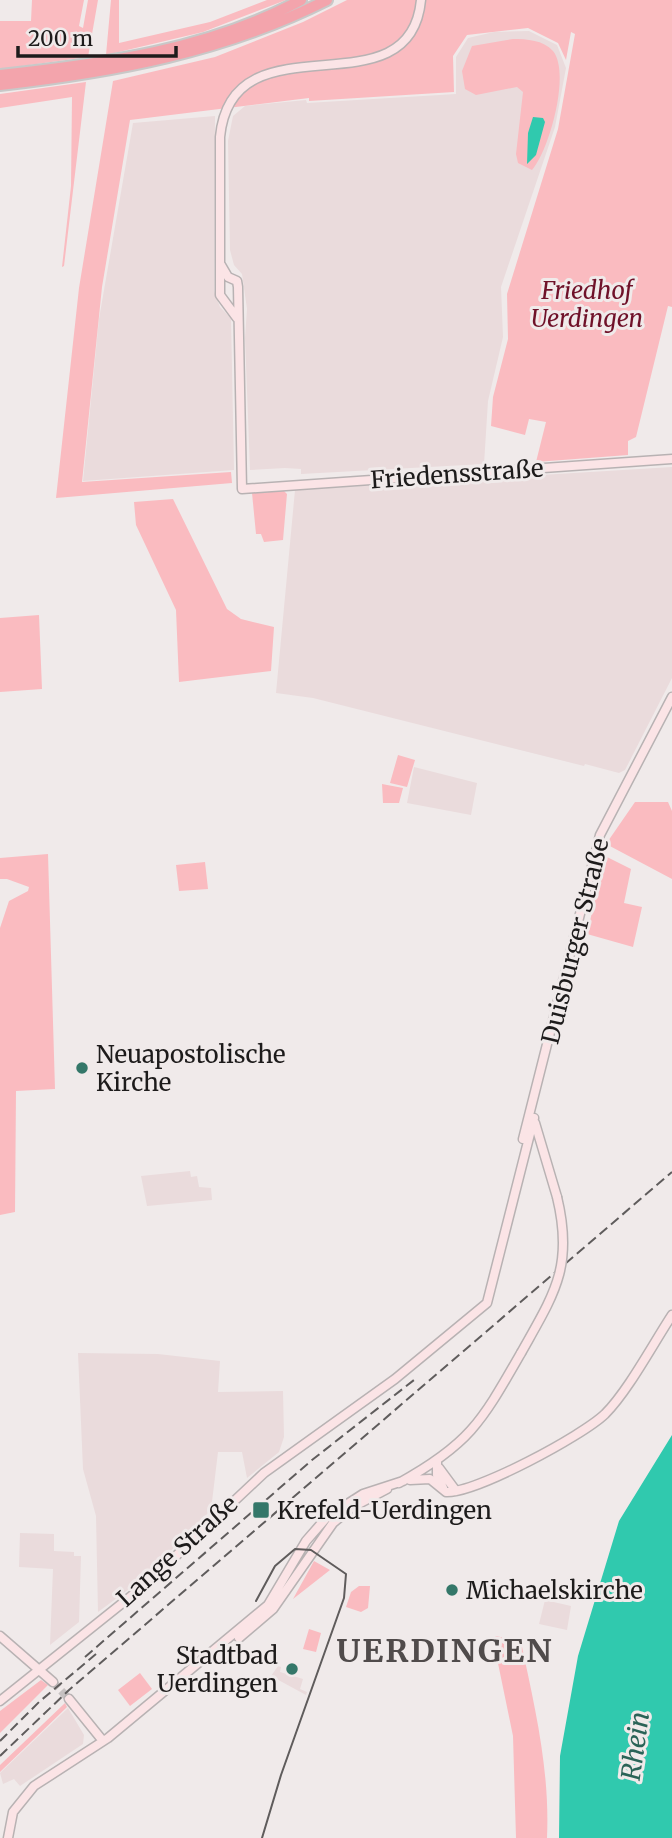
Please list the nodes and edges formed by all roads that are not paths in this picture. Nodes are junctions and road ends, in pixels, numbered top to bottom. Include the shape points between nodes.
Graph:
1 (301, 0) edge
2 (327, 0) edge
3 (421, 0) edge
4 (0, 75) edge
5 (0, 85) edge
6 (224, 279) junction
7 (238, 300) junction
8 (223, 303) junction
9 (237, 321) junction
10 (672, 459) edge
11 (672, 697) edge
12 (536, 1096) junction
13 (534, 1118) junction
14 (525, 1146) junction
15 (540, 1147) junction
16 (522, 1156) junction
17 (488, 1300) joint
18 (672, 1315) edge
19 (438, 1465) junction
20 (403, 1480) junction
21 (394, 1485) junction
22 (456, 1491) junction
23 (446, 1492) junction
24 (0, 1636) edge
25 (39, 1670) junction
26 (53, 1682) tunnel mouth
27 (161, 1695) junction
28 (69, 1699) tunnel mouth
29 (0, 1701) edge
30 (103, 1741) junction
31 (8, 1838) edge

1 - 4 highway via 204,40 164,50 70,68
2 - 5 highway via 206,48 139,65
3 - 6 main road via 413,28 391,52 363,61 266,73 231,98 220,137
6 - 7 main road via 237,281
6 - 8 main road
7 - 8 main road
7 - 9 main road
8 - 9 main road via 232,308
9 - 10 main road, Friedensstraße via 242,489
11 - 12 main road, Duisburger Straße via 600,835
12 - 13 main road
12 - 16 main road, Duisburger Straße
13 - 14 main road, Duisburger Straße
13 - 15 main road
14 - 15 main road
14 - 16 main road, Duisburger Straße
15 - 19 main road, bridge via 565,1240 561,1274 479,1424
16 - 17 main road, Duisburger Straße
17 - 25 main road, Lange Straße via 395,1379 264,1473 145,1585
18 - 22 main road via 604,1415 519,1466
19 - 20 main road
19 - 22 main road
19 - 23 main road via 437,1475
20 - 21 main road
20 - 27 main road via 363,1494 327,1517 306,1541 268,1605
21 - 23 main road via 423,1478
21 - 27 main road via 339,1517 311,1550 273,1609
22 - 23 main road
24 - 25 main road
25 - 26 main road
25 - 29 main road, Lange Straße
27 - 30 main road
28 - 30 main road
30 - 31 main road via 25,1795 13,1812

